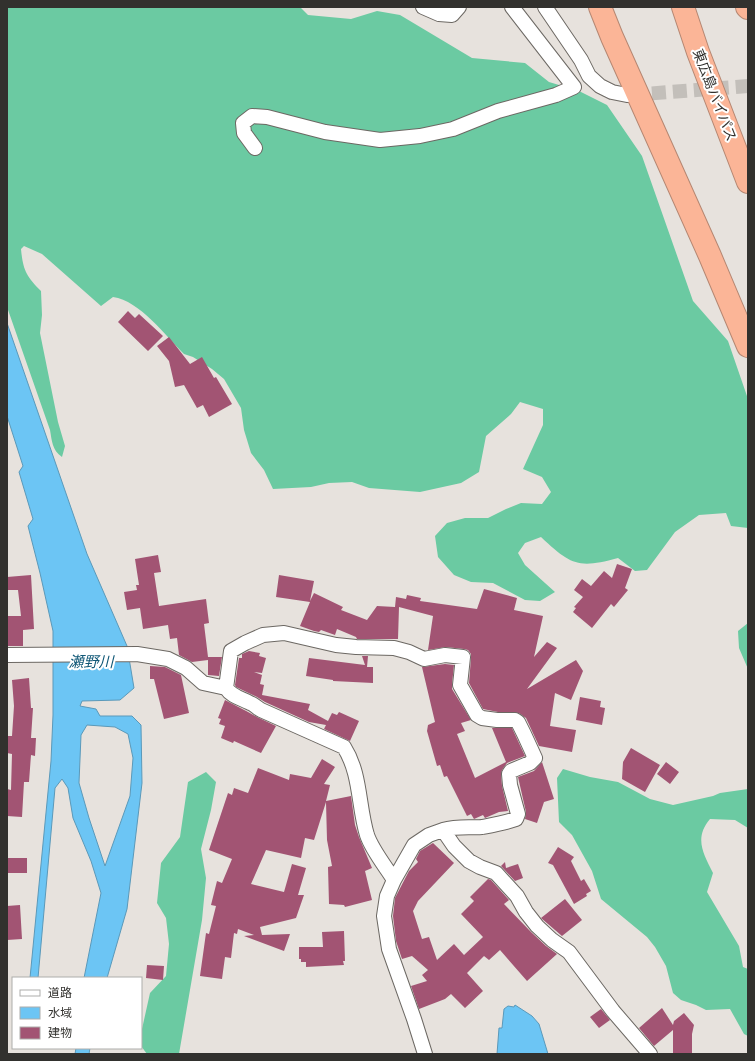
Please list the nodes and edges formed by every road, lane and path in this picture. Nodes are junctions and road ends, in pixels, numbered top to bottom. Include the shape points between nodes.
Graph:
1 (423, 7) edge
2 (459, 7) edge
3 (512, 7) edge
4 (545, 7) edge
5 (600, 7) edge
6 (683, 7) edge
7 (627, 95) tunnel mouth
8 (255, 148) dead end
9 (748, 182) edge
10 (748, 346) edge
11 (7, 655) edge
12 (226, 688) junction
13 (443, 830) junction
14 (394, 880) junction
15 (424, 1054) edge
16 (650, 1054) edge

1 - 2 street via 439,14 452,15
3 - 8 street via 574,87 556,95 498,111 453,129 420,136 380,140 326,132 267,116 252,116 243,123 244,133
4 - 7 street via 589,76 612,92
5 - 10 highway
6 - 9 highway, 東広島バイパス
11 - 12 street via 137,654 168,659 186,668 203,683
12 - 13 street via 232,651 256,638 274,634 297,635 336,645 394,648 424,659 446,655 463,658 460,685 477,715 482,718 518,722 535,758 509,774 518,814 516,819 481,827 454,827
12 - 14 street via 230,693 261,710 344,746 355,770 368,837
13 - 14 street via 414,844
13 - 16 street via 469,861 496,873 517,896 537,926 569,952 613,1011
14 - 15 street via 387,896 384,916 389,949

